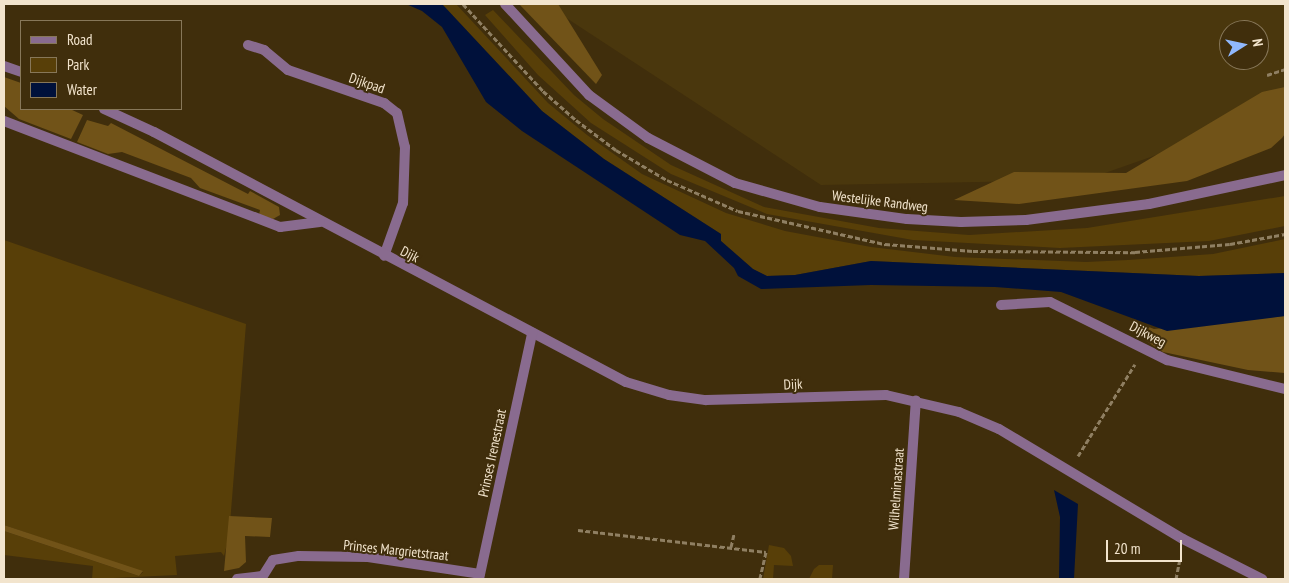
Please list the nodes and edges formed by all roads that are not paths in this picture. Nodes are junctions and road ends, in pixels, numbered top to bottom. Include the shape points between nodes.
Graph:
1 (505, 4) edge
2 (248, 46) dead end
3 (4, 66) edge
4 (20, 72) edge
5 (106, 110) edge
6 (4, 120) edge
7 (1285, 174) edge
8 (320, 222) junction
9 (384, 256) junction
10 (1001, 305) dead end
11 (532, 333) junction
12 (1285, 389) edge
13 (916, 400) junction
14 (479, 577) edge
15 (262, 578) edge
16 (237, 579) edge
17 (904, 579) edge
18 (1262, 579) edge

1 - 7 street, Westelijke Randweg via 590,95 648,138 735,183 820,207 858,215 907,219 961,222 1026,220 1140,206
2 - 9 street, Dijkpad via 264,50 288,70 384,103 397,113 405,147 403,202
3 - 4 street
5 - 8 street, Dijk via 154,132
6 - 8 street via 280,227
8 - 9 street, Dijk
9 - 11 street, Dijk
10 - 12 street, Dijkweg via 1050,302 1167,360
11 - 13 street, Dijk via 626,382 686,398 727,401 840,395
11 - 14 street, Prinses Irenestraat
13 - 17 street, Wilhelminastraat
13 - 18 street, Dijk via 959,412 999,429 1183,539
14 - 15 street, Prinses Margrietstraat via 368,557 299,556 273,560
15 - 16 street

